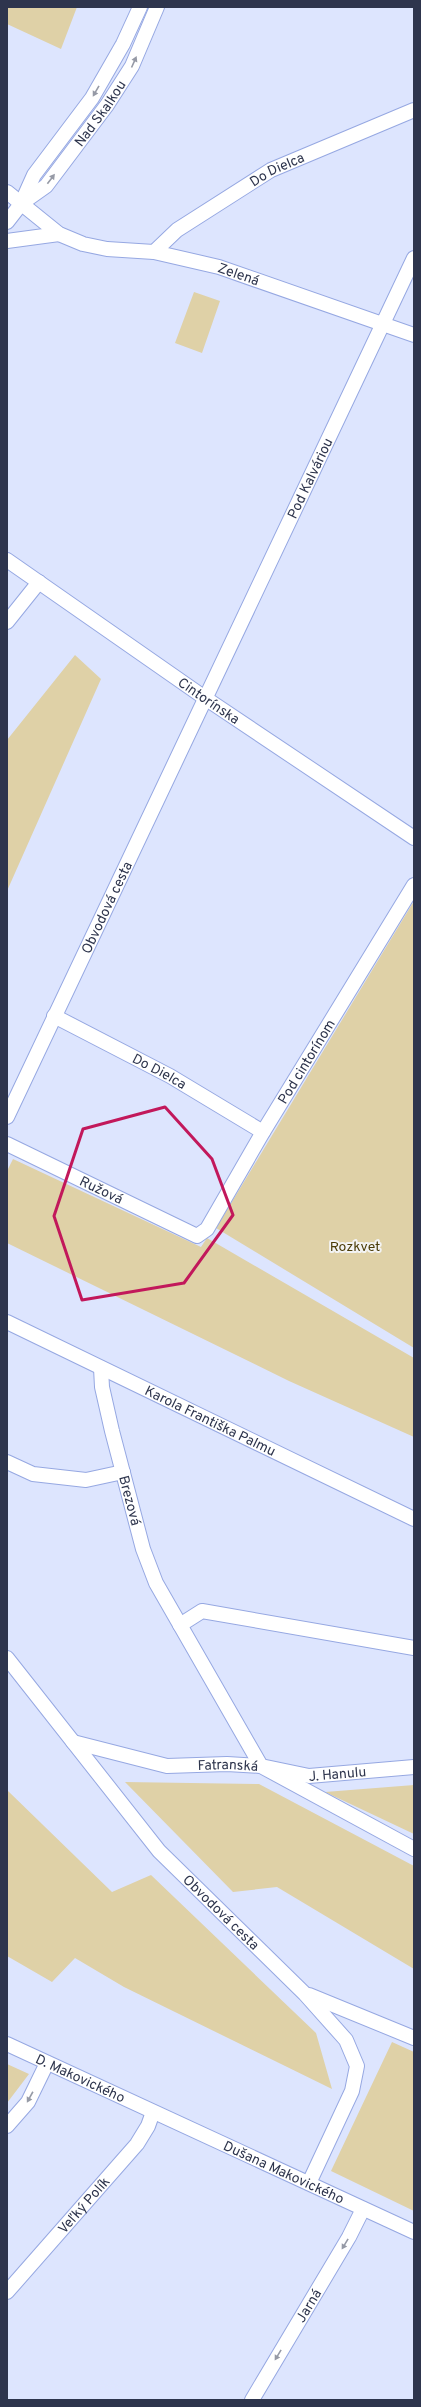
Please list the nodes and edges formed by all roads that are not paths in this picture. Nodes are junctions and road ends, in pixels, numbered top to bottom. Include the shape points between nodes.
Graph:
1 (140, 7) edge
2 (158, 7) edge
3 (414, 110) edge
4 (7, 192) edge
5 (21, 204) junction
6 (7, 222) edge
7 (59, 234) junction
8 (7, 241) edge
9 (154, 252) junction
10 (414, 258) edge
11 (383, 325) junction
12 (414, 335) edge
13 (7, 560) edge
14 (39, 582) junction
15 (7, 622) edge
16 (205, 698) junction
17 (414, 838) edge
18 (414, 885) edge
19 (54, 1016) junction
20 (7, 1117) edge
21 (263, 1132) junction
22 (7, 1144) edge
23 (197, 1236) joint
24 (7, 1322) edge
25 (101, 1368) junction
26 (7, 1462) edge
27 (123, 1472) junction
28 (414, 1520) edge
29 (180, 1625) junction
30 (414, 1648) edge
31 (7, 1658) edge
32 (73, 1742) junction
33 (261, 1766) junction
34 (414, 1767) edge
35 (414, 1849) edge
36 (305, 1994) junction
37 (414, 2038) edge
38 (7, 2044) edge
39 (48, 2063) junction
40 (153, 2112) junction
41 (7, 2126) edge
42 (308, 2183) junction
43 (363, 2209) junction
44 (414, 2232) edge
45 (7, 2292) edge
46 (252, 2400) edge

1 -> 5 street, Nad Skalkou via 123,44 92,98 34,175
5 -> 2 street, Nad Skalkou via 46,186 107,105 132,66
3 - 9 street, Do Dielca via 270,170 177,230
4 - 5 street, Zelená
5 - 6 street, Nad Skalkou
5 - 7 street, Zelená
7 - 8 street
7 - 9 street, Zelená via 83,244 107,249
9 - 11 street, Zelená via 220,267
10 - 11 street, Pod Kalváriou
11 - 12 street, Zelená
11 - 16 street, Pod Kalváriou
13 - 14 street, Cintorínska
14 - 15 street
14 - 16 street, Cintorínska
16 - 17 street, Cintorínska
16 - 19 street, Obvodová cesta
18 - 21 street, Pod cintorínom
19 - 20 street, Obvodová cesta
19 - 21 street, Do Dielca via 170,1076
21 - 23 street, Pod cintorínom via 207,1229
22 - 23 street, Ružová
24 - 25 street, Karola Františka Palmu
25 - 27 street, Brezová via 102,1387
25 - 28 street, Karola Františka Palmu
26 - 27 street via 33,1474 86,1480
27 - 29 street, Brezová via 142,1549 156,1583
29 - 30 street via 202,1611
29 - 33 street, Brezová
31 - 32 street, Obvodová cesta
32 - 33 street, Fatranská via 167,1766
32 - 36 street, Obvodová cesta via 159,1851
33 - 34 street, J. Hanulu via 309,1776
33 - 35 street, Fatranská
36 - 37 street
36 - 42 street, Obvodová cesta via 346,2040 357,2066 352,2091
38 - 39 street, D. Makovického
39 - 40 street, D. Makovického
39 -> 41 street via 28,2102
40 - 42 street, Dušana Makovického
40 - 45 street, Veľký Polík via 137,2144
42 - 43 street, Dušana Makovického
43 - 44 street, Dušana Makovického
43 -> 46 street, Jarná

